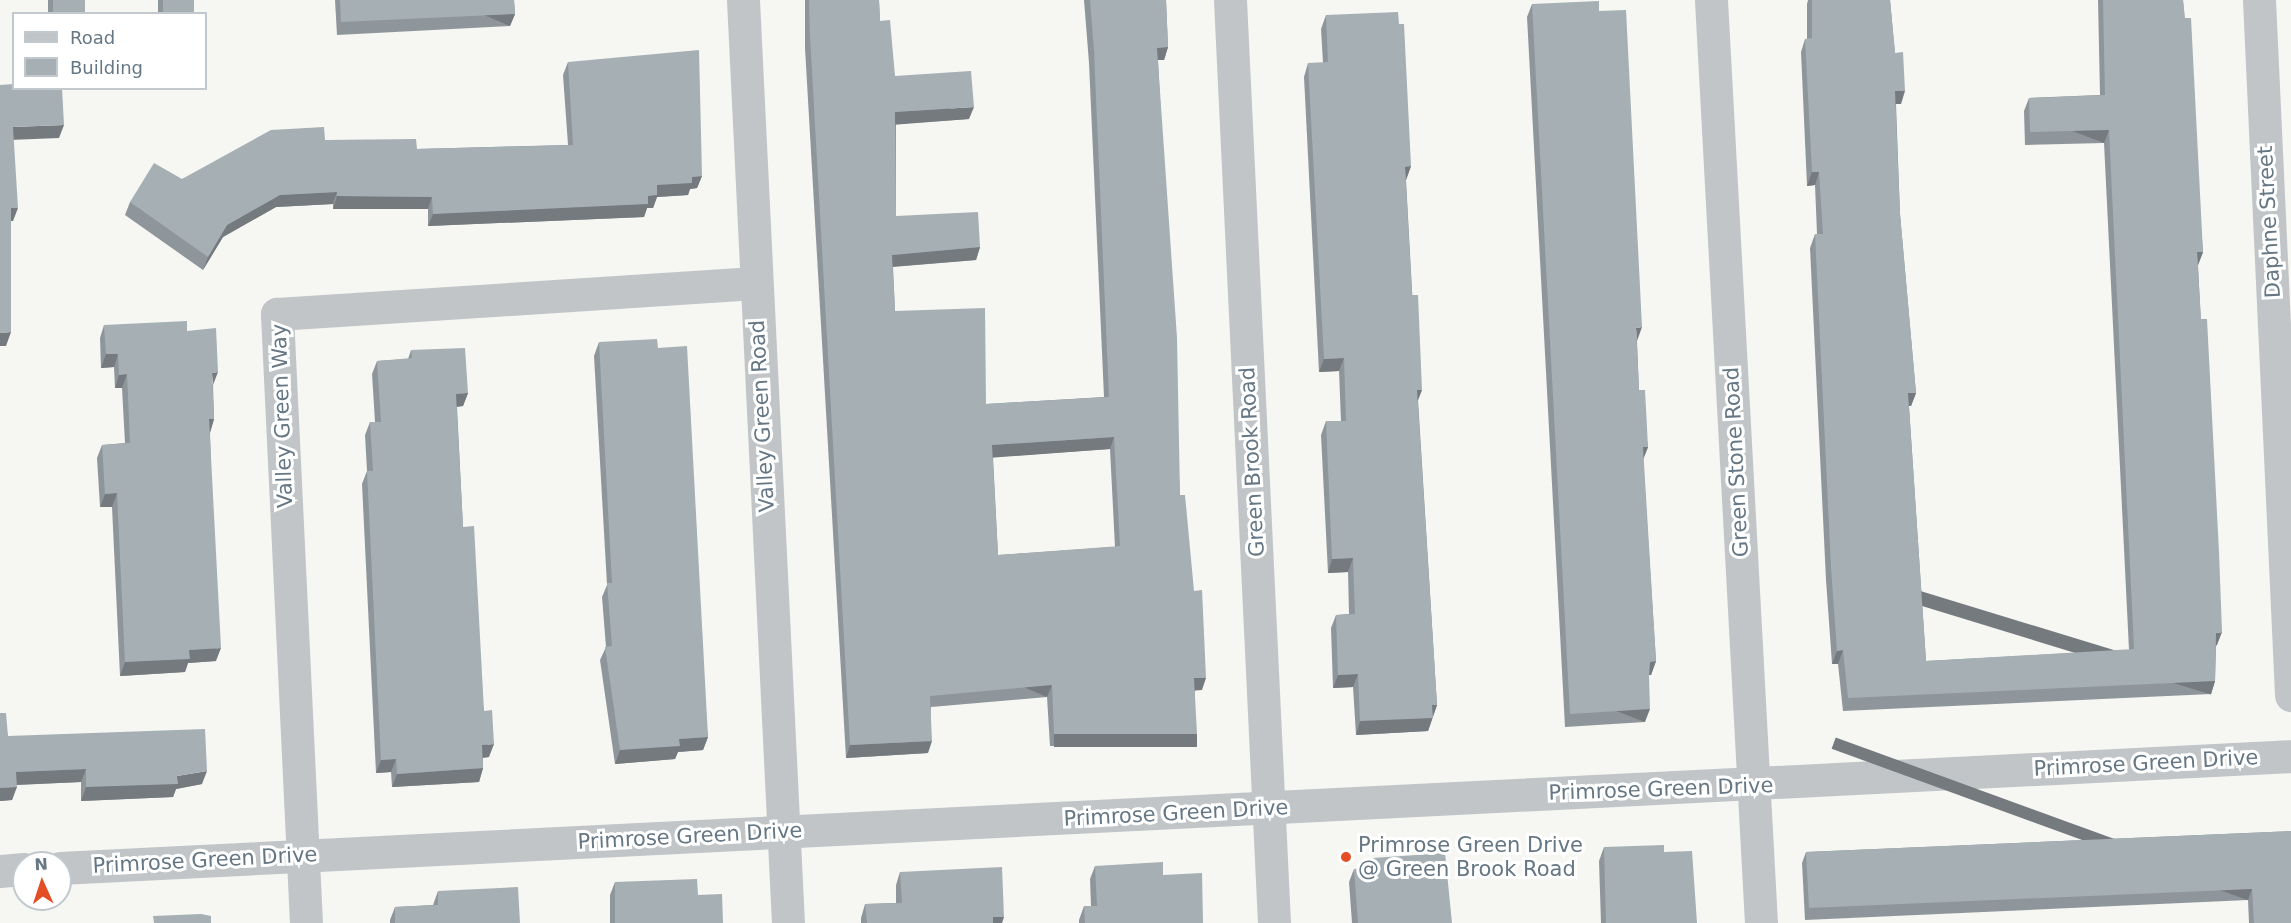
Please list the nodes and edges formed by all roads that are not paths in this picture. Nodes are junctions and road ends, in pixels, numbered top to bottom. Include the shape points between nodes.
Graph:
1 (743, 0) edge
2 (1230, 0) edge
3 (1711, 0) edge
4 (2259, 0) edge
5 (755, 283) junction
6 (2291, 695) edge
7 (2291, 756) edge
8 (1753, 785) junction
9 (1269, 808) junction
10 (783, 832) junction
11 (303, 855) junction
12 (72, 867) edge
13 (306, 923) edge
14 (788, 923) edge
15 (1274, 923) edge
16 (1761, 923) edge

1 - 5 street, Valley Green Road
2 - 9 street, Green Brook Road
3 - 8 street, Green Stone Road
4 - 6 street, Daphne Street
5 - 10 street, Valley Green Road
5 - 11 street, Valley Green Way via 277,314
7 - 8 street, Primrose Green Drive
8 - 9 street, Primrose Green Drive
8 - 16 street, Green Stone Road
9 - 10 street, Primrose Green Drive
9 - 15 street, Green Brook Road
10 - 11 street, Primrose Green Drive
10 - 14 street
11 - 12 street, Primrose Green Drive
11 - 13 street, Valley Green Way

